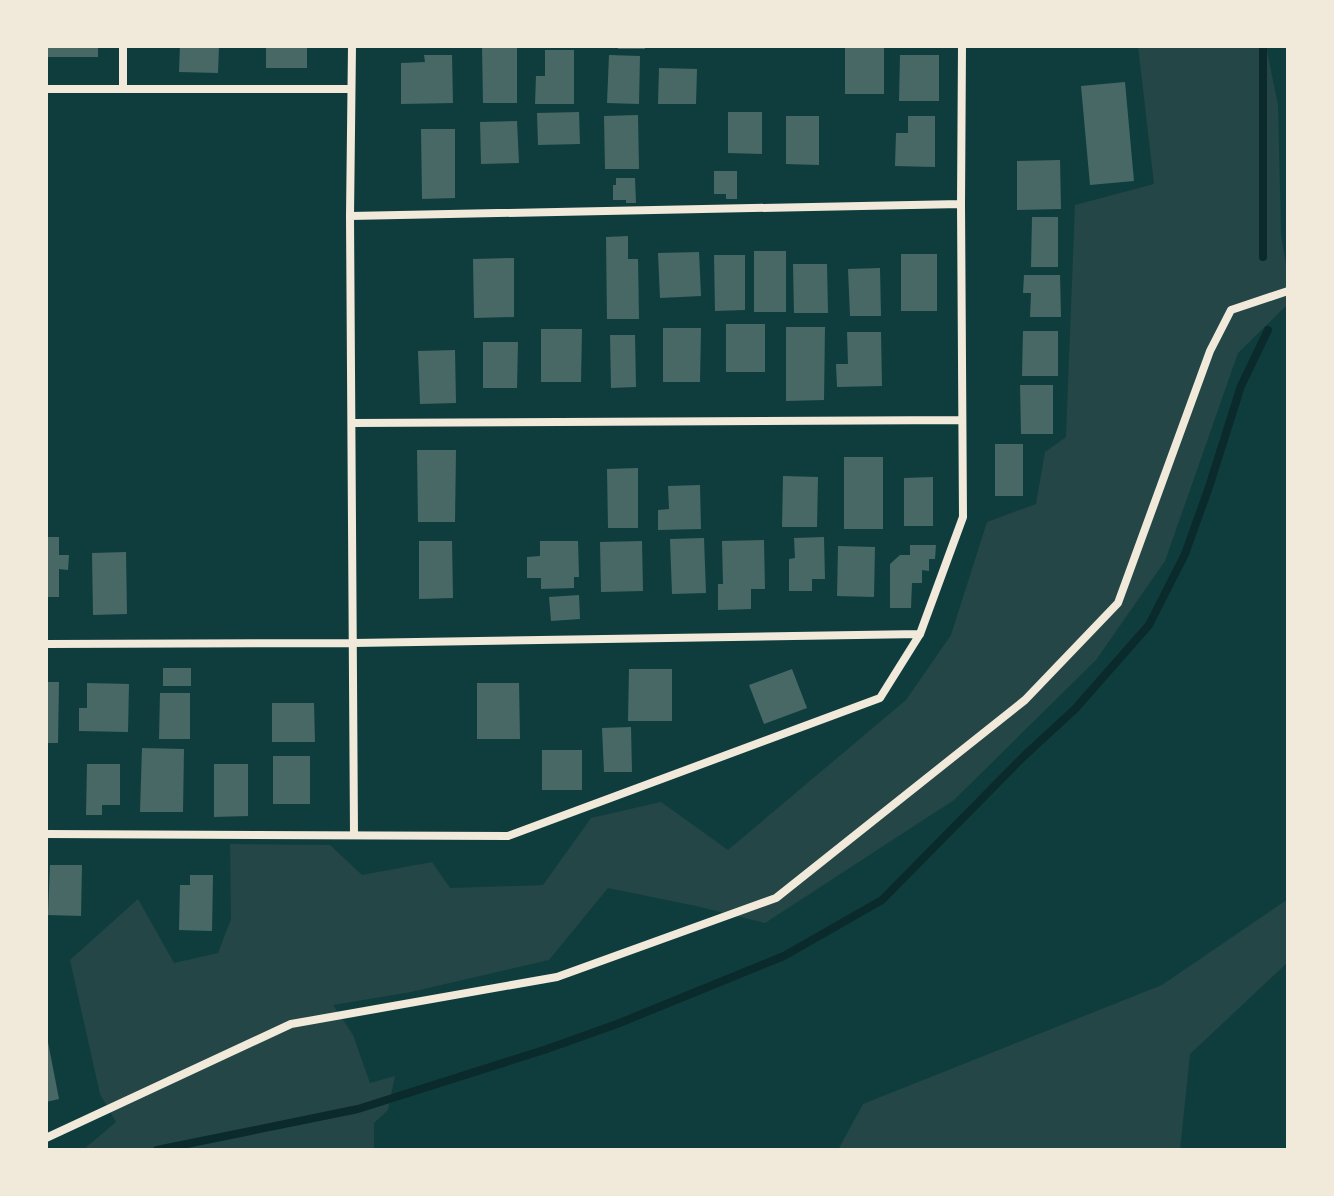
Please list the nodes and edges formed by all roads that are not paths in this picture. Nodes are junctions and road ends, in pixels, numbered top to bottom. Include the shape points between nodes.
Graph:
1 (123, 46) edge
2 (352, 46) edge
3 (962, 46) edge
4 (46, 89) edge
5 (123, 89) junction
6 (351, 89) junction
7 (961, 204) junction
8 (350, 216) junction
9 (1288, 291) edge
10 (962, 420) junction
11 (353, 423) junction
12 (920, 634) junction
13 (354, 643) junction
14 (46, 644) edge
15 (46, 834) edge
16 (354, 834) junction
17 (46, 1138) edge

1 - 5 street
2 - 6 street
3 - 7 street
4 - 5 street
5 - 6 street
6 - 8 street
7 - 8 street
7 - 10 street
8 - 11 street
9 - 17 street via 1231,310 1210,351 1118,603 1025,700 776,898 557,977 291,1024
10 - 11 street
10 - 12 street via 963,517
11 - 13 street
12 - 13 street
12 - 16 street via 880,698 508,836
13 - 14 street
13 - 16 street
15 - 16 street

